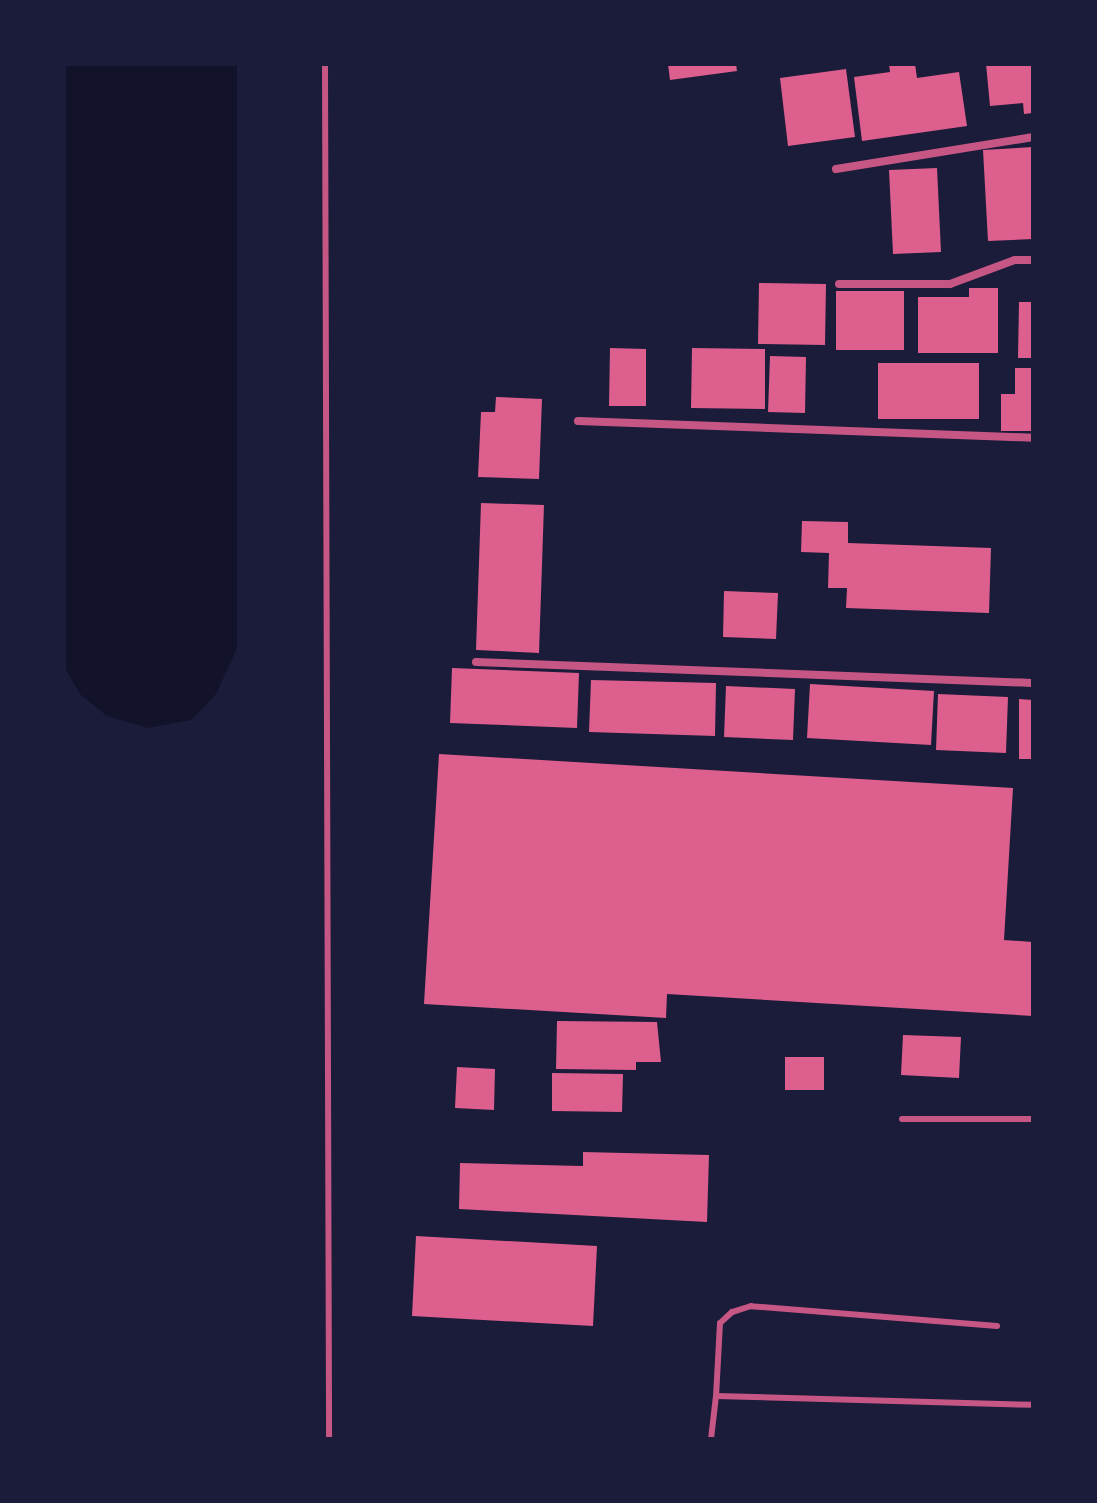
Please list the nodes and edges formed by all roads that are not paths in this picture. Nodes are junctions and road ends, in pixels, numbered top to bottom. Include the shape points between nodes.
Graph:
1 (325, 64) edge
2 (1033, 137) edge
3 (836, 169) dead end
4 (1033, 260) edge
5 (839, 284) dead end
6 (578, 421) dead end
7 (1033, 438) edge
8 (476, 662) dead end
9 (1033, 683) edge
10 (902, 1119) dead end
11 (1033, 1119) edge
12 (997, 1326) dead end
13 (716, 1396) junction
14 (1033, 1405) edge
15 (329, 1439) edge
16 (711, 1439) edge

1 - 15 lane
2 - 3 street
4 - 5 street via 1015,260 950,284
6 - 7 street
8 - 9 street
10 - 11 lane
12 - 13 lane via 751,1306 720,1323
13 - 14 lane
13 - 16 lane

